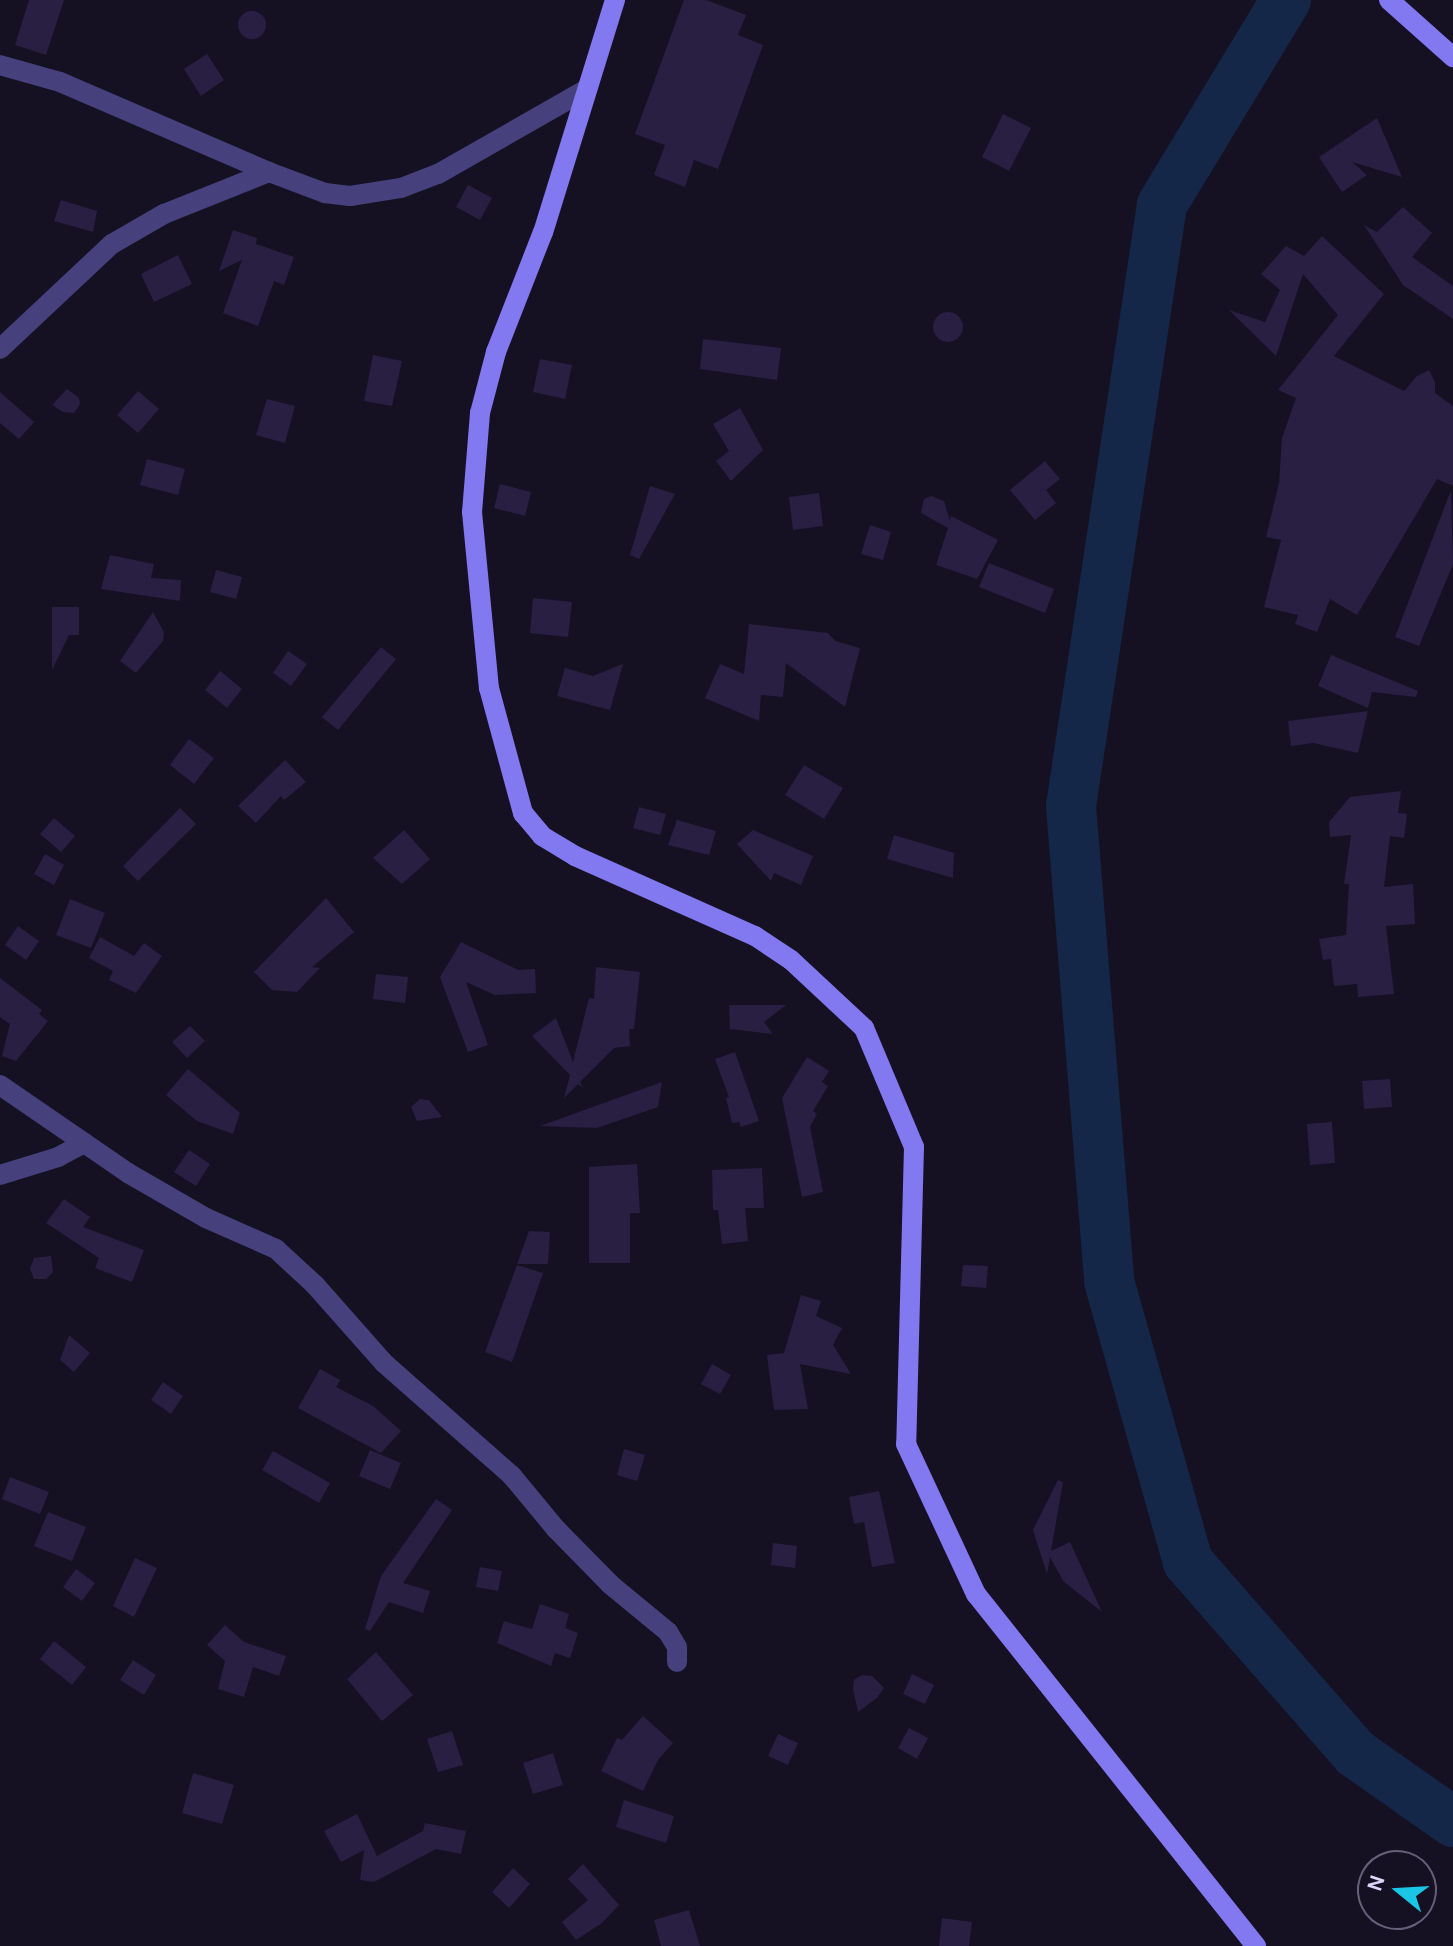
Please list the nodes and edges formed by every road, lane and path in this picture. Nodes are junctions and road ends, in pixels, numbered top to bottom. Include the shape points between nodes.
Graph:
1 (615, 0) edge
2 (1389, 0) edge
3 (1453, 57) edge
4 (0, 65) edge
5 (585, 90) junction
6 (269, 172) junction
7 (0, 349) edge
8 (0, 1085) edge
9 (84, 1143) junction
10 (0, 1175) edge
11 (677, 1662) dead end
12 (1256, 1946) edge

1 - 5 street
2 - 3 street
4 - 6 street via 60,82
5 - 6 street via 488,149 401,188 350,196 325,193
5 - 12 street via 480,413 472,512 489,688 523,813 542,836 575,856 755,936 791,960 864,1028 914,1147 906,1444 976,1594
6 - 7 street via 164,214 112,244
8 - 9 street
9 - 10 street
9 - 11 street via 206,1218 276,1249 384,1363 512,1476 611,1585 668,1632 677,1647

